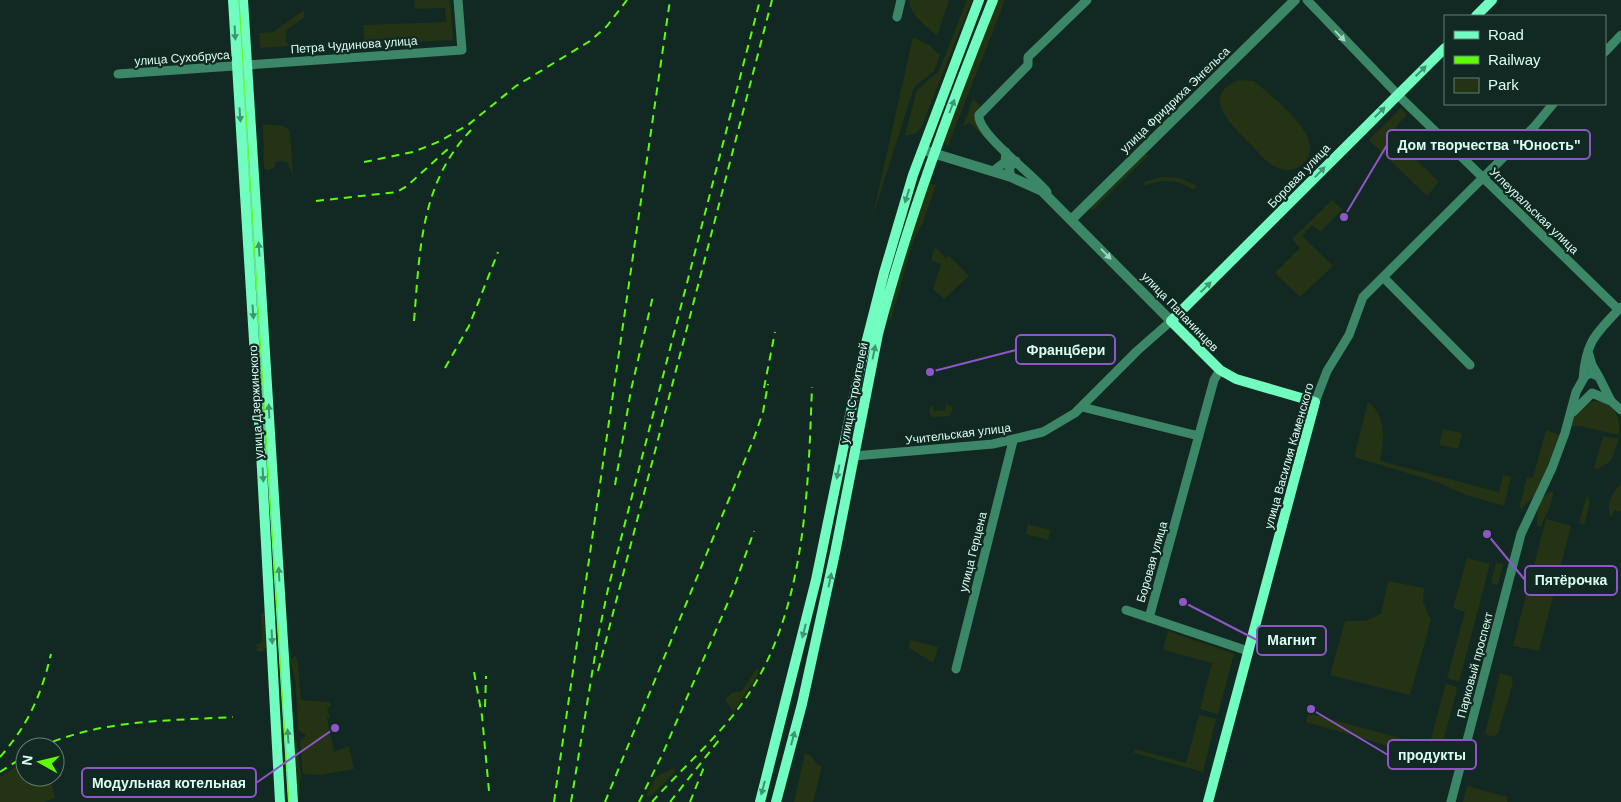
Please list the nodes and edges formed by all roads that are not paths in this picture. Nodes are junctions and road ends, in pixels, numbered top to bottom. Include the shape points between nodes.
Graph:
1 (233, 0) edge
2 (243, 0) edge
3 (458, 0) edge
4 (901, 0) edge
5 (979, 0) edge
6 (993, 0) edge
7 (1087, 0) edge
8 (1295, 0) edge
9 (1307, 0) edge
10 (1492, 0) edge
11 (1477, 15) edge
12 (897, 17) dead end
13 (1621, 35) edge
14 (1444, 49) edge
15 (1606, 51) edge
16 (247, 66) junction
17 (236, 67) junction
18 (118, 74) dead end
19 (1397, 94) junction
20 (1552, 105) edge
21 (923, 150) junction
22 (934, 152) junction
23 (1006, 152) junction
24 (1016, 161) junction
25 (992, 171) junction
26 (1011, 177) junction
27 (1482, 178) junction
28 (1052, 198) junction
29 (1072, 219) junction
30 (1383, 278) junction
31 (1620, 309) edge
32 (1171, 321) junction
33 (1588, 348) junction
34 (1470, 365) dead end
35 (1220, 370) junction
36 (1600, 378) junction
37 (1582, 380) junction
38 (1592, 393) junction
39 (1611, 401) junction
40 (1315, 402) junction
41 (1082, 407) junction
42 (1621, 410) edge
43 (1570, 416) junction
44 (1199, 436) junction
45 (1013, 441) junction
46 (854, 456) junction
47 (1126, 610) dead end
48 (1149, 618) junction
49 (1248, 651) junction
50 (956, 669) dead end
51 (280, 802) edge
52 (292, 802) edge
53 (760, 802) edge
54 (776, 802) edge
55 (1208, 802) edge
56 (1451, 802) edge

1 -> 17 main road, улица Дзержинского
2 - 16 main road, улица Дзержинского
3 - 16 street, Петра Чудинова улица via 462,50
4 - 12 street
5 - 21 main road, улица Строителей
22 -> 6 main road, улица Строителей
7 - 23 street, улица Папанинцев via 1028,57 1028,65 985,108 978,120 990,138
8 - 29 street, улица Фридриха Энгельса
9 -> 19 street, Углеуральская улица
10 - 11 main road
13 - 15 street
19 -> 14 main road, Боровая улица
16 - 17 street, улица Сухобруса
52 -> 16 main road, улица Дзержинского
17 - 18 street, улица Сухобруса
17 -> 51 main road, улица Дзержинского
19 - 27 street, Углеуральская улица
32 -> 19 main road, Боровая улица
20 - 27 street, улица Василия Каменского
21 - 22 street, улица Папанинцев
21 -> 53 main road, улица Строителей via 895,232 868,333 816,580
22 - 25 street, улица Папанинцев
46 -> 22 main road, улица Строителей via 890,285
23 - 24 street, улица Папанинцев
23 - 25 street via 1005,162
24 - 26 street via 1009,168
24 - 28 street, улица Папанинцев
25 - 26 street, улица Папанинцев
26 - 28 street, улица Папанинцев via 1035,186
27 - 30 street, улица Василия Каменского
27 - 31 street, Углеуральская улица
28 - 29 street, улица Папанинцев
29 -> 32 street, улица Папанинцев
30 - 34 street
30 - 40 street, улица Василия Каменского via 1363,297 1349,335 1327,371
31 - 33 street via 1594,336
32 - 35 main road, улица Папанинцев
32 - 41 street, Учительская улица
33 - 36 street via 1592,365
33 - 37 street, Парковый проспект
35 - 40 main road, улица Папанинцев
35 - 44 street, Боровая улица via 1214,380
36 - 37 street via 1591,373
36 - 38 street via 1600,389
36 - 39 street
37 - 38 street via 1585,391
37 - 43 street, Парковый проспект
38 - 39 street
38 - 43 street
39 - 42 street
40 - 49 main road, улица Василия Каменского
41 - 44 street
41 - 45 street, Учительская улица via 1043,432
43 - 56 street, Парковый проспект via 1552,468 1521,534
44 - 48 street, Боровая улица
45 - 46 street, Учительская улица
45 - 50 street, улица Герцена
54 -> 46 main road, улица Строителей via 814,650
47 - 48 street
48 - 49 street
49 - 55 main road, улица Василия Каменского

